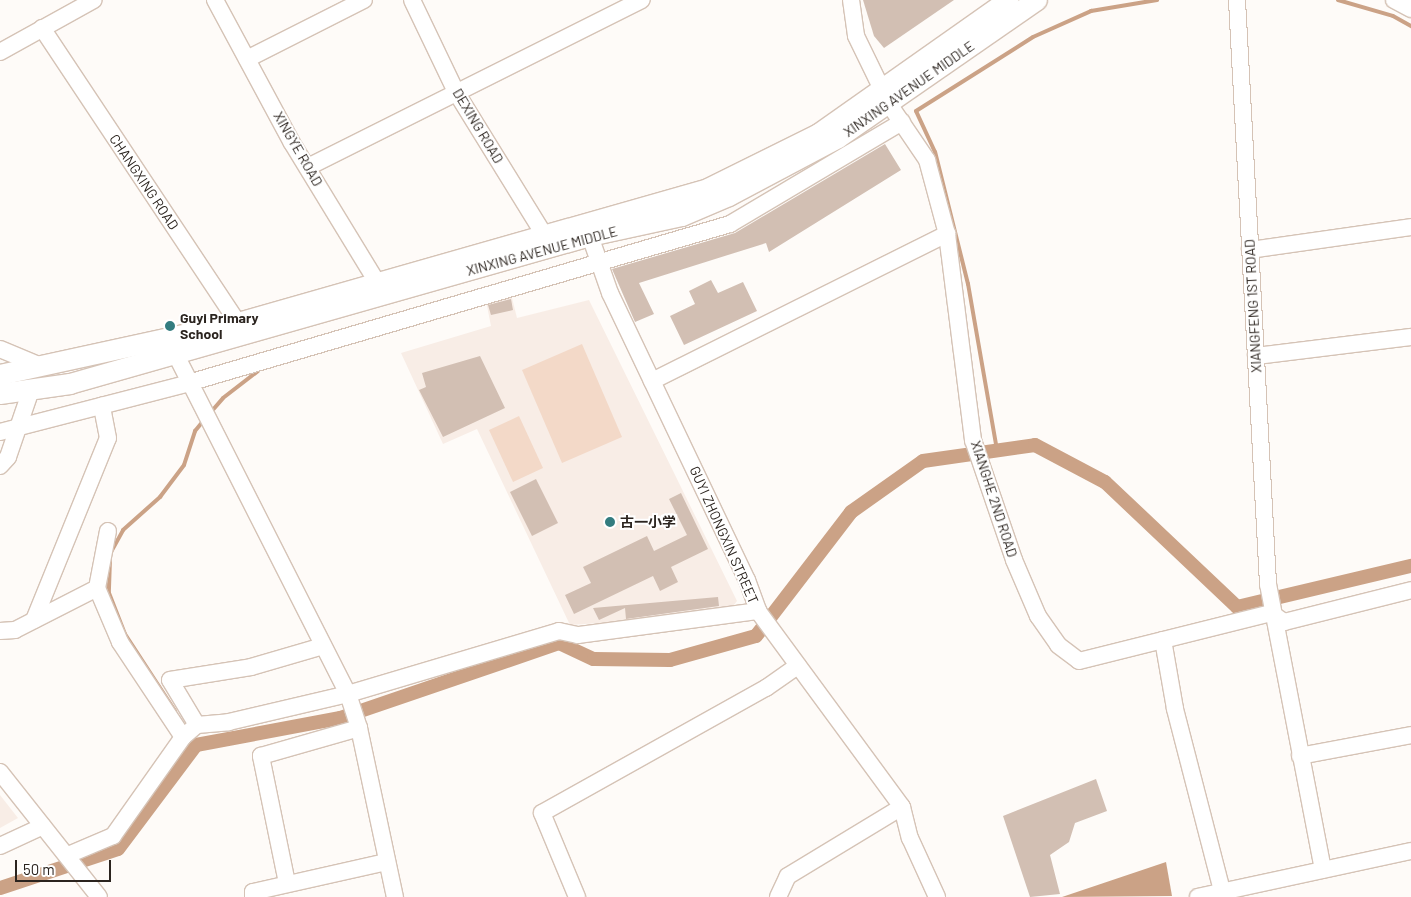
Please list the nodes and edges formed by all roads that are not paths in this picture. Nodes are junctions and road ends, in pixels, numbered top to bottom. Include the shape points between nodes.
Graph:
1 (94, 0) edge
2 (215, 0) edge
3 (364, 0) edge
4 (412, 0) edge
5 (642, 0) edge
6 (851, 0) edge
7 (1009, 0) edge
8 (1037, 0) edge
9 (1394, 0) edge
10 (1237, 1) edge
11 (1411, 9) edge
12 (42, 28) junction
13 (0, 52) edge
14 (247, 59) junction
15 (456, 92) junction
16 (886, 97) junction
17 (902, 122) junction
18 (308, 168) junction
19 (1411, 227) edge
20 (947, 234) junction
21 (590, 236) junction
22 (548, 240) junction
23 (1250, 250) junction
24 (600, 264) junction
25 (381, 288) junction
26 (242, 329) junction
27 (1411, 337) edge
28 (0, 349) edge
29 (176, 353) junction
30 (1256, 356) junction
31 (42, 366) junction
32 (652, 381) junction
33 (190, 382) junction
34 (1, 388) edge
35 (31, 390) junction
36 (102, 406) junction
37 (8, 430) edge
38 (0, 466) edge
39 (108, 531) dead end
40 (97, 588) junction
41 (1411, 590) edge
42 (758, 612) junction
43 (1271, 613) junction
44 (34, 620) junction
45 (0, 631) edge
46 (1163, 640) junction
47 (323, 646) junction
48 (798, 666) junction
49 (348, 694) junction
50 (197, 725) junction
51 (359, 728) junction
52 (1411, 735) edge
53 (183, 737) junction
54 (1300, 756) junction
55 (0, 772) edge
56 (902, 807) junction
57 (43, 826) junction
58 (0, 846) edge
59 (1411, 851) edge
60 (68, 855) junction
61 (386, 862) junction
62 (1322, 870) junction
63 (287, 883) junction
64 (94, 891) edge
65 (1230, 892) edge
66 (253, 897) edge
67 (394, 897) edge
68 (577, 897) edge
69 (778, 897) edge
70 (937, 897) edge
71 (1198, 897) edge

1 - 12 street
2 - 14 street, XINGYE ROAD
3 - 14 street
4 - 15 street, DEXING ROAD
5 - 15 street
6 - 16 street, XIANGHE 2ND ROAD via 856,36
7 - 16 main road, XINXING AVENUE MIDDLE
8 - 16 main road, XINXING AVENUE MIDDLE
9 - 11 street
10 - 23 street, XIANGFENG 1ST ROAD
12 - 13 street
12 - 26 street, CHANGXING ROAD
14 - 18 street, XINGYE ROAD
15 - 18 street
15 - 22 street, DEXING ROAD
16 - 17 street, XIANGHE 2ND ROAD
16 - 21 main road, XINXING AVENUE MIDDLE via 838,138 730,196 682,216
16 - 22 main road, XINXING AVENUE MIDDLE via 708,189
17 - 20 street, XIANGHE 2ND ROAD via 927,160
17 - 24 street via 730,224
18 - 25 street, XINGYE ROAD
19 - 23 street
20 - 32 street
20 - 46 street, XIANGHE 2ND ROAD via 973,440 1014,560 1038,616 1058,645 1079,661
21 - 22 main road, XINXING AVENUE MIDDLE
21 - 24 street, GUYI ZHONGXIN STREET
22 - 25 main road, XINXING AVENUE MIDDLE
23 - 30 street, XIANGFENG 1ST ROAD
24 - 32 street, GUYI ZHONGXIN STREET
24 - 33 street
25 - 26 main road, XINXING AVENUE MIDDLE
26 - 29 main road, XINXING AVENUE MIDDLE
26 - 31 main road, XINXING AVENUE MIDDLE
27 - 30 street
28 - 31 street
29 - 33 street
29 - 35 main road, XINXING AVENUE MIDDLE via 70,384
30 - 43 street, XIANGFENG 1ST ROAD
31 - 34 main road, XINXING AVENUE MIDDLE
32 - 42 street, GUYI ZHONGXIN STREET via 747,580
33 - 36 street
33 - 47 street
34 - 35 main road, XINXING AVENUE MIDDLE
35 - 37 street
36 - 37 street
36 - 44 street via 108,438
37 - 38 street via 8,457
39 - 40 street
40 - 44 street
40 - 53 street via 120,642
41 - 43 street via 1284,622
42 - 48 street, GUYI ZHONGXIN STREET
42 - 49 street via 578,635 559,631
43 - 46 street, XIANGHE 2ND ROAD
43 - 54 street, XIANGFENG 1ST ROAD
44 - 45 street via 16,630
46 - 65 street via 1175,709
47 - 49 street
47 - 50 street via 251,667 170,680
48 - 56 street, GUYI ZHONGXIN STREET
48 - 68 street via 766,688 542,814
49 - 50 street via 229,722
49 - 51 street
50 - 53 street
51 - 61 street
51 - 63 street via 261,756
52 - 54 street
53 - 60 street via 114,836
54 - 62 street, XIANGFENG 1ST ROAD
55 - 57 street
56 - 69 street via 788,876
56 - 70 street via 910,838
57 - 58 street
57 - 60 street
59 - 62 street
60 - 64 street
61 - 63 street
61 - 67 street
62 - 65 street
63 - 66 street via 253,892
65 - 71 street

